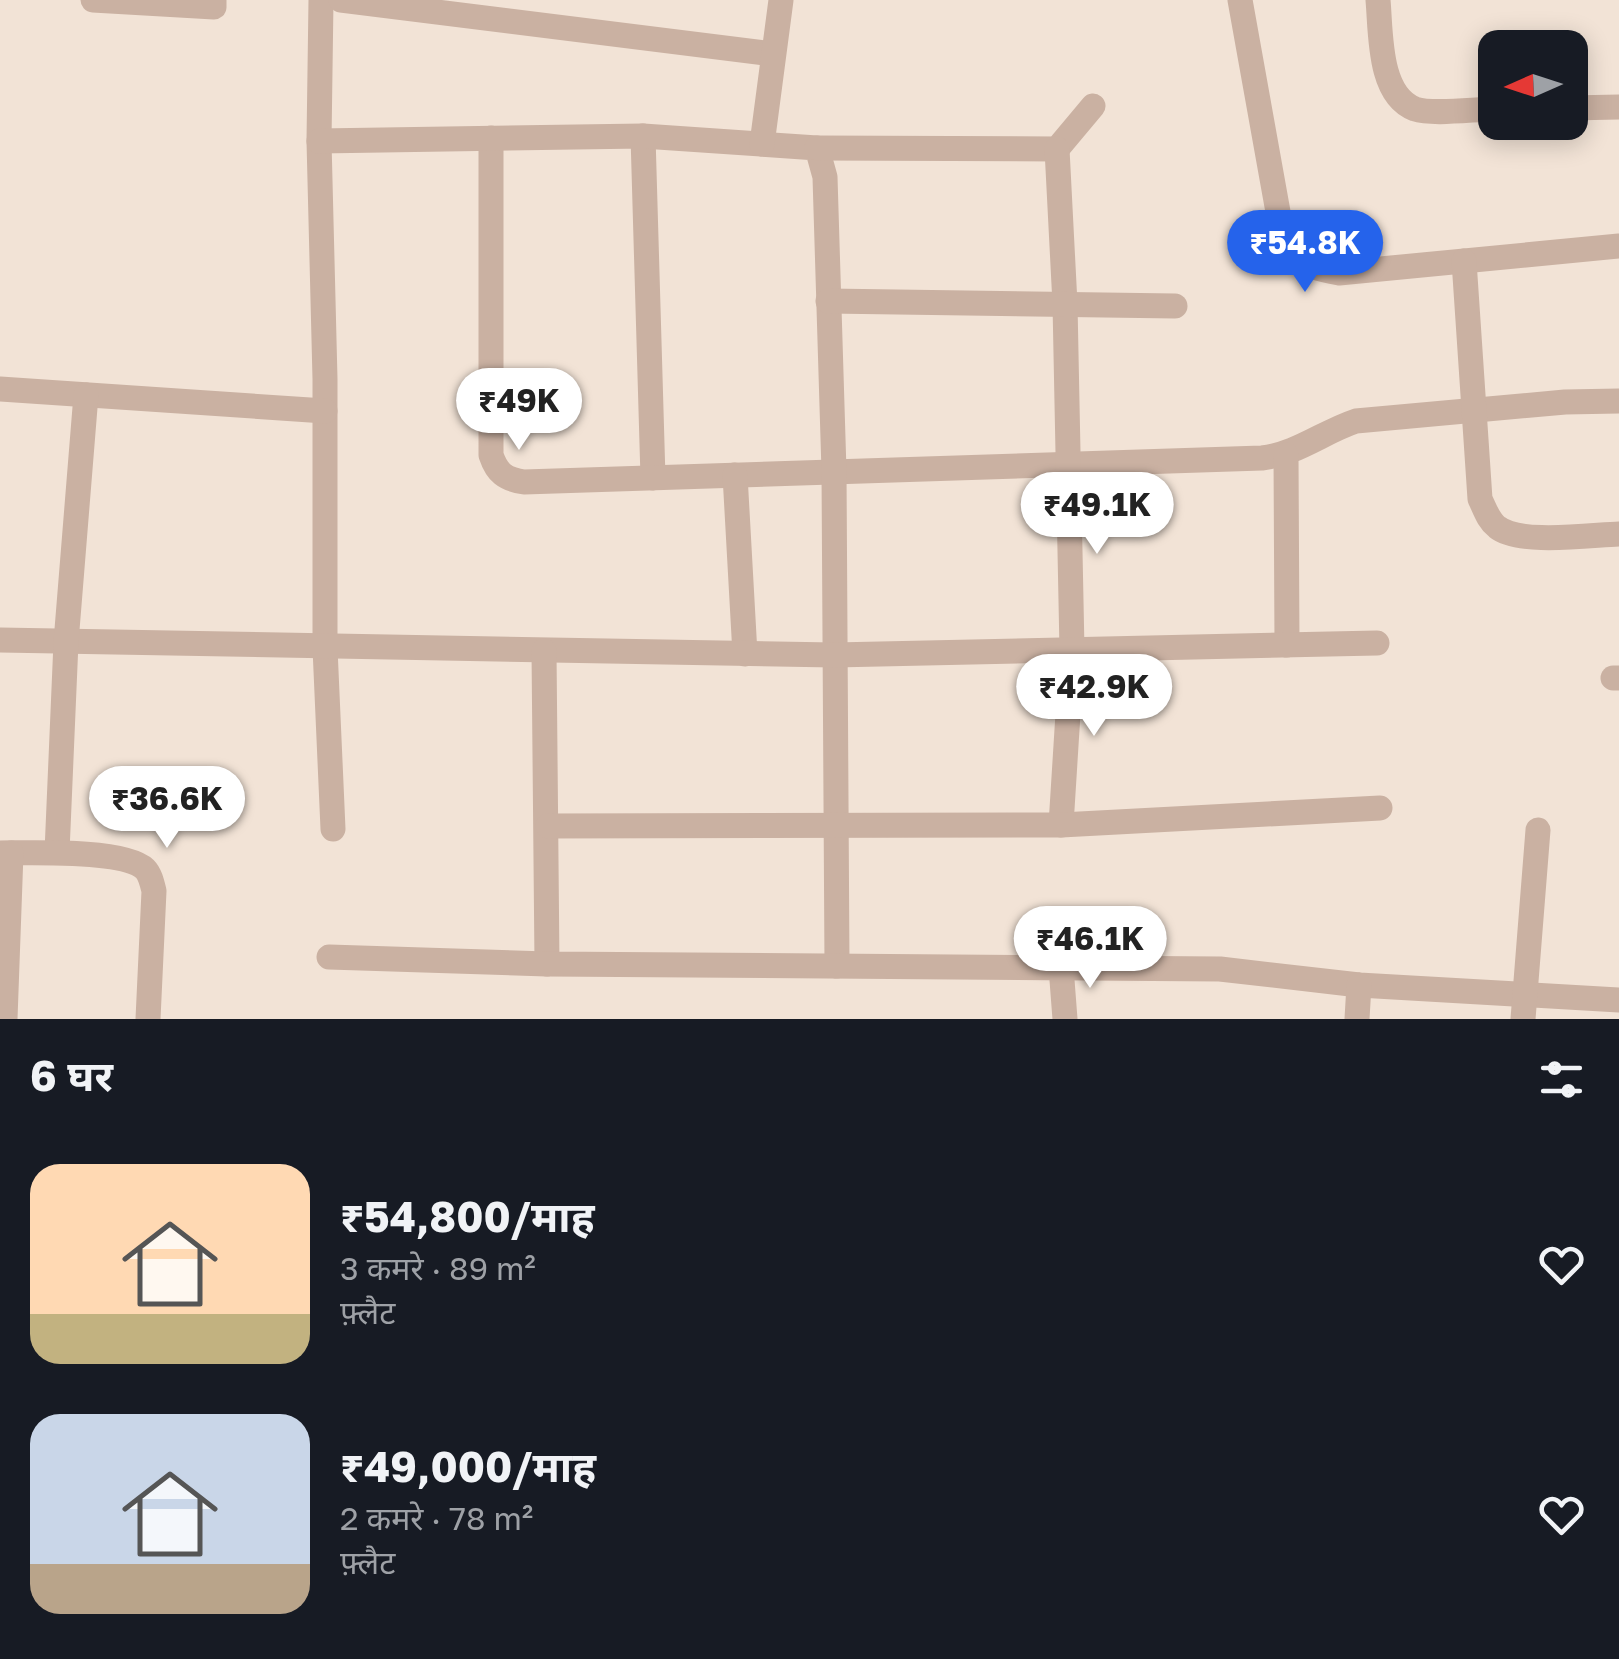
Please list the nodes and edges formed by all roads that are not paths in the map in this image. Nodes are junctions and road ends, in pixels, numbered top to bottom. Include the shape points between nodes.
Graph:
1 (93, 0) edge
2 (214, 0) edge
3 (321, 0) edge
4 (341, 0) edge
5 (781, 0) edge
6 (1240, 0) edge
7 (1378, 0) edge
8 (773, 54) junction
9 (1092, 106) dead end
10 (1619, 107) edge
11 (1588, 108) edge
12 (1478, 109) edge
13 (644, 136) junction
14 (491, 138) junction
15 (318, 140) junction
16 (762, 144) junction
17 (818, 148) junction
18 (1057, 149) junction
19 (1619, 246) edge
20 (1464, 261) junction
21 (828, 301) junction
22 (1065, 304) junction
23 (1175, 306) dead end
24 (0, 389) edge
25 (86, 394) junction
26 (1619, 401) edge
27 (1472, 410) junction
28 (325, 411) junction
29 (1286, 455) junction
30 (1068, 465) junction
31 (834, 472) junction
32 (735, 475) junction
33 (652, 478) junction
34 (1619, 534) edge
35 (0, 640) edge
36 (66, 642) junction
37 (1377, 643) dead end
38 (1287, 645) junction
39 (326, 648) junction
40 (1072, 650) junction
41 (544, 651) junction
42 (745, 654) junction
43 (834, 655) junction
44 (1380, 808) dead end
45 (836, 824) junction
46 (1061, 825) junction
47 (548, 826) junction
48 (333, 829) dead end
49 (1538, 830) dead end
50 (58, 852) junction
51 (6, 853) edge
52 (329, 957) dead end
53 (547, 964) junction
54 (837, 966) junction
55 (1061, 967) junction
56 (1359, 984) junction
57 (1619, 1000) edge
58 (1523, 1006) edge
59 (4, 1019) edge
60 (148, 1019) edge
61 (1065, 1019) edge
62 (1357, 1019) edge

1 - 2 street via 214,7
3 - 15 street
4 - 8 street
5 - 8 street
6 - 20 street via 1280,222 1295,257 1310,268 1338,273
7 - 12 street via 1388,78 1398,97 1415,109
8 - 16 street
9 - 18 street
10 - 11 street
13 - 14 street
13 - 16 street
13 - 33 street
14 - 15 street
14 - 33 street via 496,470 524,482
15 - 28 street
16 - 17 street
17 - 18 street
17 - 21 street
18 - 22 street
19 - 20 street
20 - 27 street
21 - 22 street
21 - 31 street
22 - 23 street
22 - 30 street
24 - 25 street
25 - 28 street
25 - 36 street
26 - 27 street
27 - 29 street via 1356,421
27 - 34 street via 1480,499 1501,531 1531,537
28 - 39 street
29 - 30 street
29 - 38 street
30 - 31 street
30 - 40 street
31 - 32 street
31 - 43 street
32 - 33 street
32 - 42 street
35 - 36 street
36 - 39 street
36 - 50 street
37 - 38 street
38 - 40 street
39 - 41 street
39 - 48 street
40 - 43 street
40 - 46 street
41 - 42 street
41 - 47 street
42 - 43 street
43 - 45 street
44 - 46 street
45 - 46 street
45 - 47 street
45 - 54 street
47 - 53 street
49 - 58 street
50 - 51 street
50 - 60 street via 132,860 148,871 154,891
51 - 59 street
52 - 53 street
53 - 54 street
54 - 55 street
55 - 56 street via 1220,969
55 - 61 street
56 - 58 street
56 - 62 street
57 - 58 street

